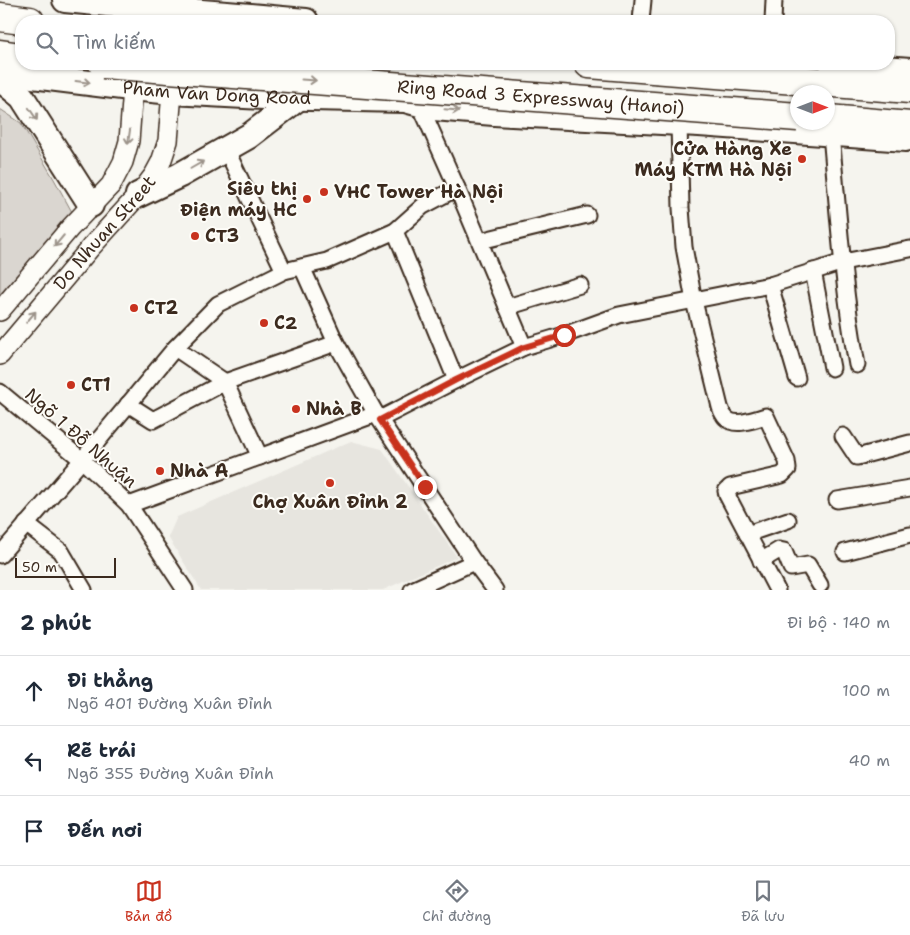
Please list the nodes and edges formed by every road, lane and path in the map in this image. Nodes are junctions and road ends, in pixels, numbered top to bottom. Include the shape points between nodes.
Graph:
1 (65, 0) edge
2 (643, 0) edge
3 (774, 0) edge
4 (138, 14) edge
5 (158, 15) edge
6 (642, 15) edge
7 (773, 15) edge
8 (0, 17) edge
9 (15, 19) edge
10 (0, 54) edge
11 (15, 56) edge
12 (895, 69) edge
13 (134, 70) edge
14 (174, 70) edge
15 (179, 70) edge
16 (666, 70) edge
17 (758, 70) edge
18 (910, 70) edge
19 (0, 72) edge
20 (0, 79) edge
21 (910, 82) edge
22 (133, 88) junction
23 (910, 89) edge
24 (172, 92) junction
25 (300, 97) junction
26 (412, 102) junction
27 (790, 118) edge
28 (790, 118) edge
29 (679, 122) junction
30 (790, 124) edge
31 (835, 125) edge
32 (835, 126) edge
33 (910, 127) edge
34 (829, 130) edge
35 (910, 139) edge
36 (226, 148) junction
37 (457, 188) junction
38 (138, 195) junction
39 (92, 204) junction
40 (587, 215) dead end
41 (394, 230) junction
42 (480, 241) junction
43 (910, 249) edge
44 (844, 262) junction
45 (302, 267) junction
46 (284, 271) junction
47 (813, 271) junction
48 (580, 286) dead end
49 (770, 286) junction
50 (694, 301) junction
51 (507, 307) junction
52 (0, 311) edge
53 (336, 343) junction
54 (524, 347) junction
55 (175, 348) junction
56 (0, 355) edge
57 (857, 365) dead end
58 (832, 368) dead end
59 (797, 378) dead end
60 (456, 380) junction
61 (225, 382) junction
62 (0, 392) edge
63 (128, 404) junction
64 (378, 417) junction
65 (843, 436) dead end
66 (910, 443) edge
67 (260, 457) junction
68 (82, 460) junction
69 (910, 488) edge
70 (837, 500) dead end
71 (129, 506) junction
72 (788, 520) dead end
73 (26, 524) junction
74 (747, 534) junction
75 (910, 535) edge
76 (845, 552) dead end
77 (0, 555) edge
78 (761, 561) junction
79 (474, 562) junction
80 (820, 585) dead end
81 (84, 590) edge
82 (185, 590) edge
83 (412, 590) edge
84 (496, 590) edge
85 (777, 590) edge

1 - 4 main road
2 - 6 street
3 - 7 street
4 - 5 main road
8 - 9 highway
10 - 11 highway
12 - 18 main road
13 - 22 main road
14 - 24 main road
15 -> 27 highway, Ring Road 3 Expressway (Hanoi), bridge
16 - 23 highway, Ring Road 3 Expressway (Hanoi)
17 - 21 main road
19 -> 22 main road, Pham Van Dong Road
20 -> 39 main road via 22,97
22 - 24 main road, Pham Van Dong Road
22 -> 39 street, Do Nhuan Street via 130,141 123,162 111,185
24 - 25 main road, Pham Van Dong Road
24 - 38 street, Do Nhuan Street via 168,141 162,162
25 - 26 main road, Pham Van Dong Road
25 - 36 main road via 249,136
26 - 28 main road, Pham Van Dong Road via 434,92
26 -> 29 main road, Pham Van Dong Road via 434,108 494,113
26 - 37 street
29 - 30 main road, Pham Van Dong Road
29 - 50 street via 683,237
31 - 33 highway
32 - 35 main road, Pham Van Dong Road
34 - 44 street
38 -> 36 main road
36 - 46 street
37 - 41 street via 423,206
37 - 42 street
56 -> 38 street, Do Nhuan Street
39 -> 52 street, Do Nhuan Street
40 - 42 street
41 - 45 street via 327,261
41 - 60 street
42 - 51 street
43 - 44 street
44 - 47 street
44 - 57 street
45 - 46 street
45 - 53 street
46 - 55 street via 218,304
47 - 49 street
47 - 58 street
48 - 51 street
49 - 50 street
49 - 59 street
50 - 54 street via 619,315
50 - 74 street via 720,407 726,418 732,423 740,423 766,416 787,461 788,469 782,475 730,487 726,491
51 - 54 street
53 - 61 street
53 - 64 street
54 - 60 street
55 - 61 street
55 - 63 street
60 - 64 street
61 - 63 street via 153,420
61 - 67 street
62 - 68 street, Ngõ 1 Đỗ Nhuận
63 - 68 street
64 - 67 street
64 - 79 street
65 - 66 street via 858,457
67 - 71 street
68 - 71 street, Ngõ 1 Đỗ Nhuận
68 - 73 street
69 - 70 street
71 - 82 street, Ngõ 1 Đỗ Nhuận
72 - 74 street
73 - 77 street
73 - 81 street via 62,551
74 - 78 street
75 - 76 street
78 - 80 street via 779,550 784,551 792,568 808,566
78 - 85 street
79 - 83 street
79 - 84 street

